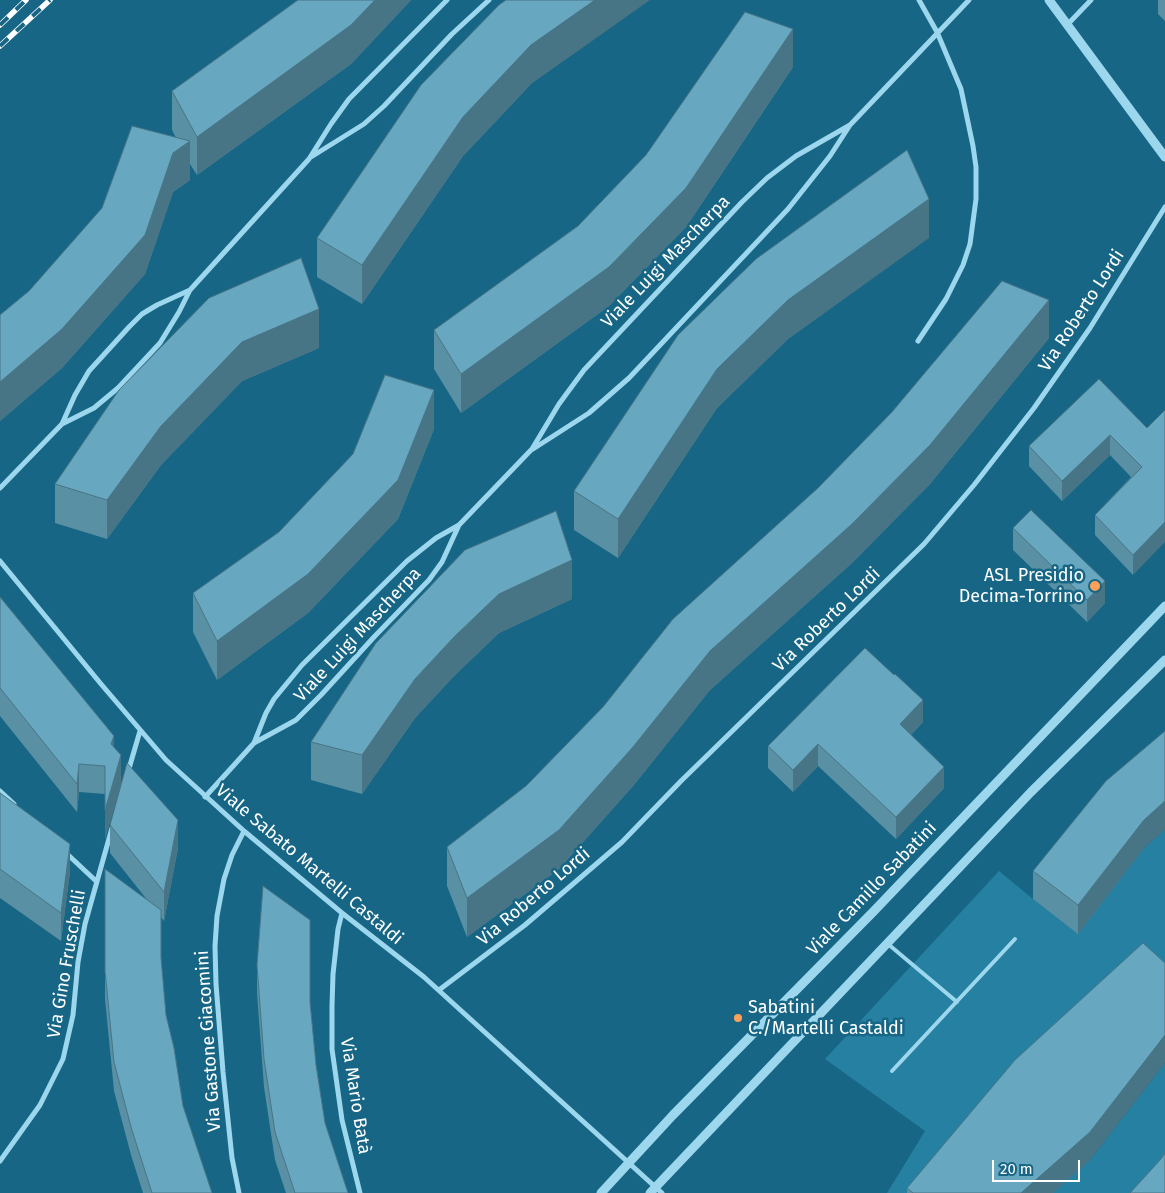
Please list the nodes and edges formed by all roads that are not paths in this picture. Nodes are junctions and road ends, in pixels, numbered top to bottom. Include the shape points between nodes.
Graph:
1 (447, 0) edge
2 (489, 0) edge
3 (919, 0) edge
4 (969, 0) edge
5 (1049, 0) edge
6 (1091, 0) edge
7 (1068, 24) junction
8 (937, 32) junction
9 (850, 125) junction
10 (1165, 156) edge
11 (309, 159) junction
12 (1165, 207) edge
13 (190, 290) junction
14 (918, 341) dead end
15 (62, 424) junction
16 (532, 449) junction
17 (0, 488) edge
18 (459, 525) junction
19 (0, 560) edge
20 (1165, 606) edge
21 (1165, 660) edge
22 (140, 731) junction
23 (254, 743) junction
24 (126, 778) edge
25 (0, 791) edge
26 (205, 797) junction
27 (17, 807) edge
28 (112, 825) edge
29 (244, 831) junction
30 (60, 848) edge
31 (96, 881) junction
32 (342, 913) junction
33 (1015, 939) dead end
34 (888, 944) junction
35 (439, 990) junction
36 (956, 1002) junction
37 (892, 1070) dead end
38 (0, 1160) edge
39 (630, 1162) junction
40 (656, 1191) edge
41 (239, 1193) edge
42 (360, 1193) edge
43 (601, 1193) edge

1 - 11 street via 349,99
2 - 11 street via 364,124
3 - 8 street
4 - 8 street, Viale Luigi Mascherpa
5 - 7 street
6 - 7 street
7 - 10 street
8 - 9 street, Viale Luigi Mascherpa
8 - 14 street via 956,75 968,117 976,167 976,200 970,244 963,264 946,299
9 - 16 street, Viale Luigi Mascherpa via 788,209 629,378 589,413
9 - 16 street, Viale Luigi Mascherpa via 796,156 742,202 584,370
11 - 13 street
12 - 35 street, Via Roberto Lordi via 1090,328 1034,408 924,544 622,842 518,930
13 - 15 street via 160,343 118,388 94,408
13 - 15 street via 142,314 129,327 90,371
15 - 17 street
16 - 18 street, Viale Luigi Mascherpa
18 - 23 street, Viale Luigi Mascherpa via 407,561 302,665 274,699
18 - 23 street, Viale Luigi Mascherpa via 442,562 429,580 321,695 296,720
19 - 22 street, Viale Sabato Martelli Castaldi
20 - 39 street, Viale Camillo Sabatini
21 - 34 street via 1032,792
22 - 24 street
22 - 26 street, Viale Sabato Martelli Castaldi
23 - 26 street, Viale Luigi Mascherpa
25 - 27 street
26 - 29 street, Viale Sabato Martelli Castaldi
28 - 31 street, Via Gino Fruschelli
29 - 32 street, Viale Sabato Martelli Castaldi
29 - 41 street, Via Gastone Giacomini via 224,879 215,946 224,1082
30 - 31 street
31 - 38 street, Via Gino Fruschelli via 82,936 73,1015 63,1059 40,1105
32 - 35 street, Viale Sabato Martelli Castaldi
32 - 42 street, Via Mario Batà via 333,982 332,1049 342,1120
33 - 36 lane
34 - 36 lane
34 - 40 street
35 - 39 street, Viale Sabato Martelli Castaldi
36 - 37 lane
39 - 40 street, Viale Sabato Martelli Castaldi
39 - 43 street, Viale Camillo Sabatini

